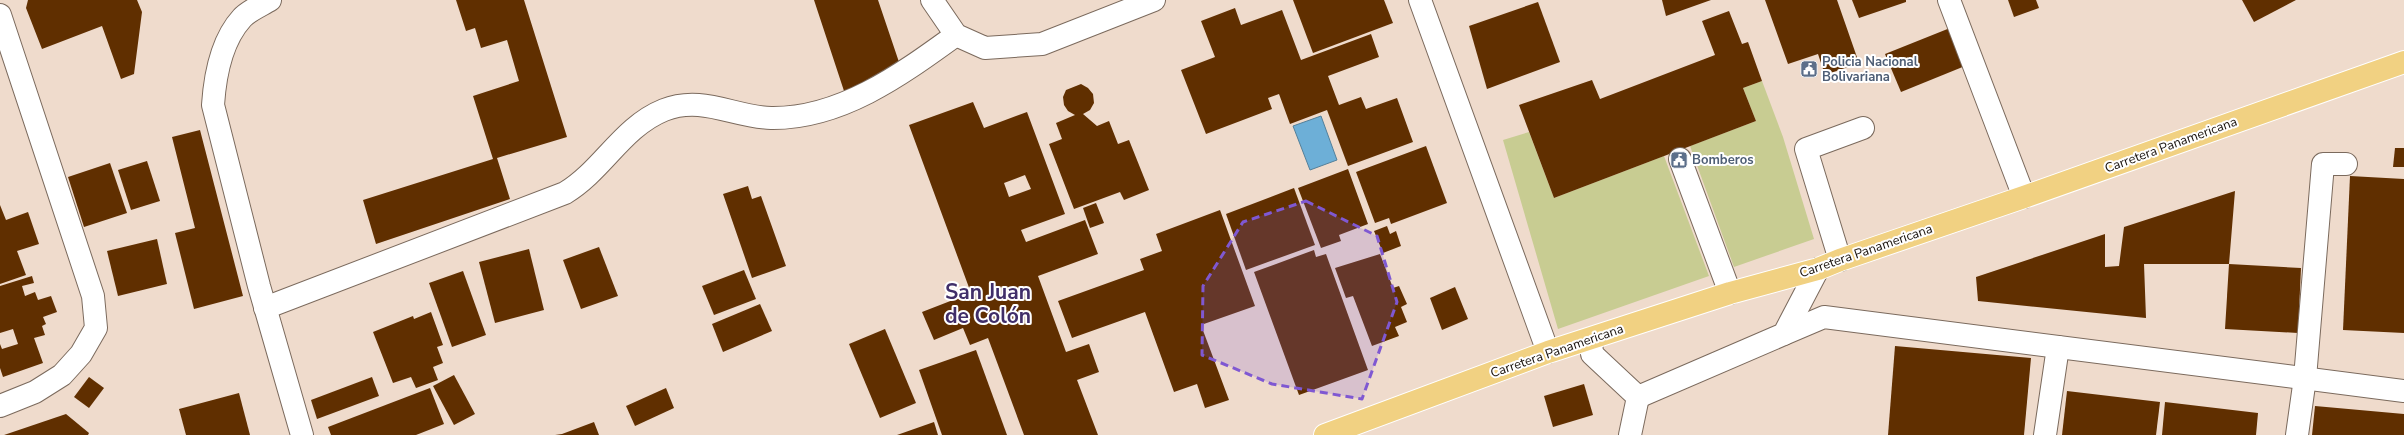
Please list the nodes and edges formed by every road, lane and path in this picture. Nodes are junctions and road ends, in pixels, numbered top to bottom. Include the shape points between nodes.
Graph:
1 (270, 0) edge
2 (932, 0) edge
3 (1154, 0) edge
4 (1420, 0) edge
5 (1949, 0) edge
6 (0, 15) edge
7 (956, 35) junction
8 (2404, 62) edge
9 (1863, 128) dead end
10 (1680, 159) dead end
11 (2346, 164) dead end
12 (2024, 197) junction
13 (1840, 260) junction
14 (1818, 269) junction
15 (1730, 293) junction
16 (265, 308) junction
17 (1784, 334) junction
18 (1591, 339) junction
19 (2058, 347) junction
20 (1548, 352) junction
21 (2305, 378) junction
22 (2404, 391) edge
23 (1638, 397) junction
24 (0, 406) edge
25 (302, 435) edge
26 (1325, 435) edge
27 (1630, 435) edge
28 (2045, 435) edge
29 (2297, 435) edge

1 - 16 street via 242,17 230,36 221,55 213,105
2 - 7 street
3 - 7 street via 1042,44 985,48
4 - 20 street
5 - 12 street
6 - 24 street via 93,296 96,328 81,354 62,375 35,392
7 - 16 street via 908,69 854,99 825,110 771,118 699,104 664,110 620,140 589,176 565,192
8 - 12 main road, Carretera Panamericana
9 - 13 street via 1806,149
10 - 15 street
11 - 21 street via 2323,164
12 - 13 main road, Carretera Panamericana
13 - 14 main road, Carretera Panamericana
14 - 15 main road, Carretera Panamericana
14 - 17 street
15 - 18 main road, Carretera Panamericana
16 - 25 street
17 - 19 street via 1824,317
17 - 23 street
18 - 20 main road, Carretera Panamericana
18 - 23 street via 1592,354
19 - 21 street
19 - 28 street
20 - 26 main road, Carretera Panamericana
21 - 22 street
21 - 29 street
23 - 27 street

